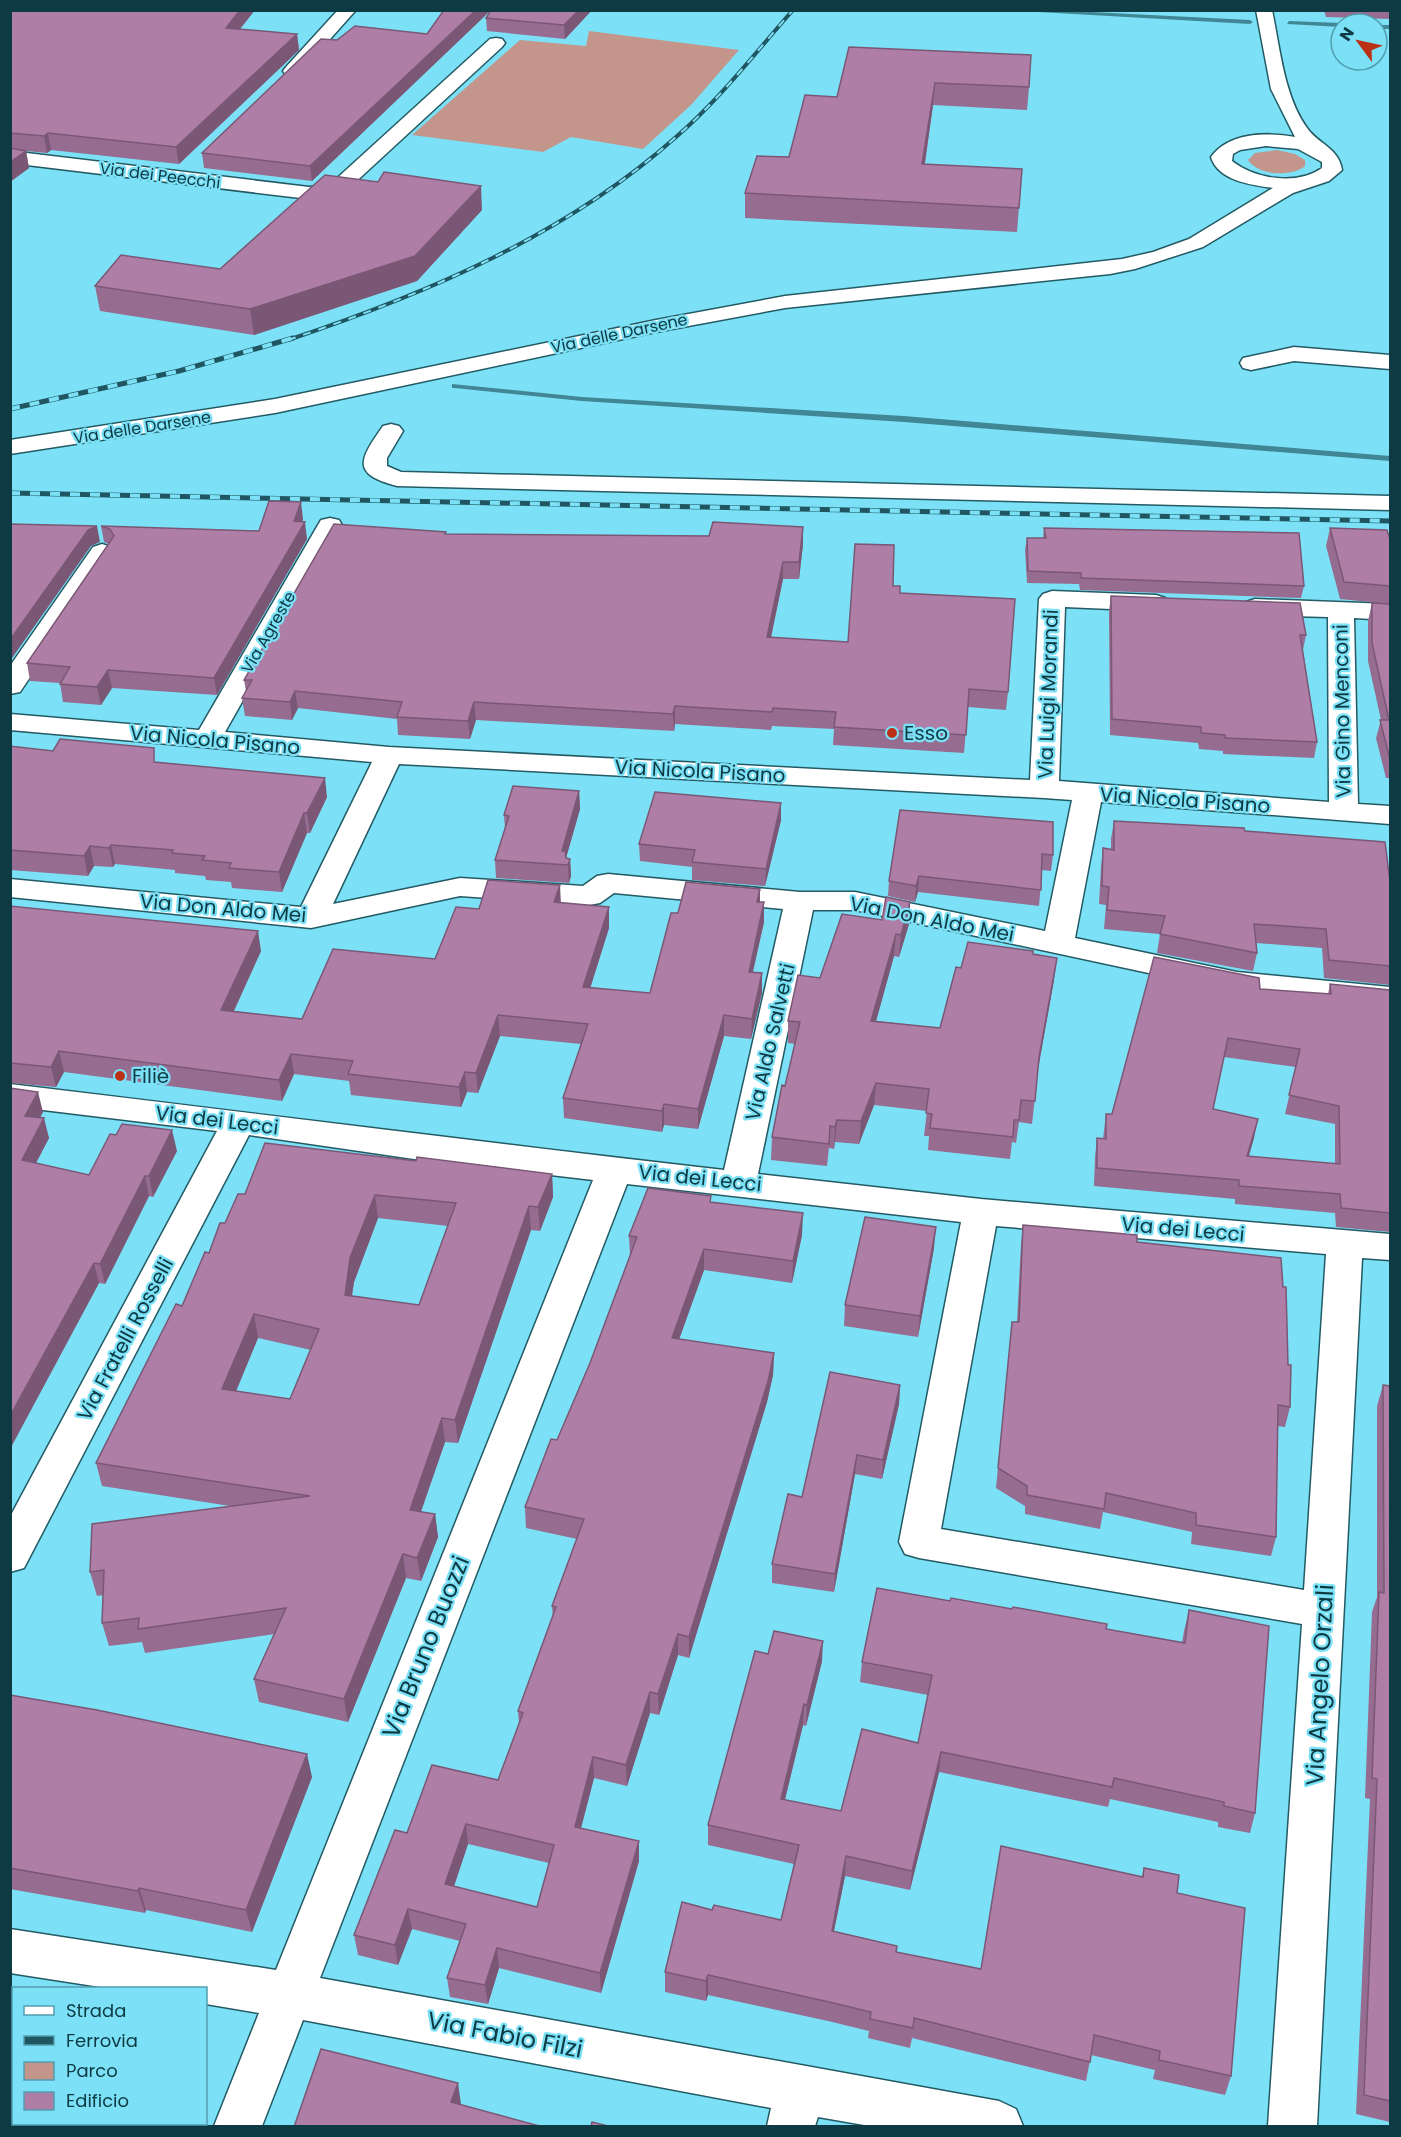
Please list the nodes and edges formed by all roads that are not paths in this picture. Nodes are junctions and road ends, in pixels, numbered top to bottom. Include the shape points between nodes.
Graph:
1 (348, 10) edge
2 (1264, 10) edge
3 (496, 43) dead end
4 (279, 84) edge
5 (1280, 89) junction
6 (1235, 145) junction
7 (1324, 153) junction
8 (10, 157) edge
9 (1232, 171) junction
10 (1298, 183) junction
11 (1225, 226) junction
12 (1390, 362) edge
13 (1251, 363) dead end
14 (391, 431) dead end
15 (10, 447) edge
16 (1390, 503) edge
17 (330, 525) edge
18 (102, 552) edge
19 (1179, 604) edge
20 (1225, 606) edge
21 (1341, 610) junction
22 (1390, 612) edge
23 (10, 686) edge
24 (10, 722) edge
25 (207, 740) junction
26 (388, 755) junction
27 (1044, 789) junction
28 (1088, 793) junction
29 (1344, 811) junction
30 (1390, 815) edge
31 (10, 888) edge
32 (800, 902) junction
33 (311, 918) junction
34 (1058, 943) junction
35 (1390, 997) edge
36 (10, 1095) edge
37 (239, 1122) junction
38 (615, 1169) junction
39 (739, 1182) junction
40 (981, 1212) junction
41 (1346, 1243) junction
42 (1390, 1247) edge
43 (10, 1556) edge
44 (1324, 1611) junction
45 (10, 1951) edge
46 (289, 1995) junction
47 (795, 2108) edge
48 (238, 2127) edge
49 (999, 2127) edge
50 (1293, 2127) edge

1 - 4 street
2 - 5 street
3 - 8 street, Via dei Peecchi via 342,184 327,191 309,193 186,171
5 - 6 street via 1269,120 1254,135
5 - 7 street via 1299,131
6 - 7 street via 1282,141
6 - 9 street via 1221,157
7 - 10 street via 1333,163 1332,170 1320,178
9 - 10 street via 1258,180
9 - 11 street via 1236,196
10 - 11 street, Via delle Darsene
11 - 15 street, Via delle Darsene via 1178,250 1102,270 822,296 530,351 275,406
12 - 13 street via 1294,354
14 - 16 street via 375,458 375,469 397,479
17 - 25 street, Via Agreste
18 - 23 street
19 - 27 street, Via Luigi Morandi via 1052,598
20 - 21 street
21 - 22 street
21 - 29 street, Via Gino Menconi
24 - 25 street, Via Nicola Pisano
25 - 26 street, Via Nicola Pisano
26 - 27 street, Via Nicola Pisano
26 - 33 street
27 - 28 street, Via Nicola Pisano
28 - 29 street, Via Nicola Pisano
28 - 34 street
29 - 30 street, Via Nicola Pisano
31 - 33 street, Via Don Aldo Mei
32 - 33 street, Via Don Aldo Mei via 608,883 590,896 460,887
32 - 34 street, Via Don Aldo Mei via 855,901
32 - 39 street, Via Aldo Salvetti
34 - 35 street, Via Don Aldo Mei via 1237,982
36 - 37 street, Via dei Lecci
37 - 38 street, Via dei Lecci via 414,1147
37 - 43 street, Via Fratelli Rosselli
38 - 39 street, Via dei Lecci
38 - 46 street, Via Bruno Buozzi
39 - 40 street, Via dei Lecci
40 - 41 street, Via dei Lecci
40 - 44 street via 919,1542
41 - 42 street, Via dei Lecci
41 - 44 street, Via Angelo Orzali
44 - 50 street, Via Angelo Orzali
45 - 46 street, Via Fabio Filzi
46 - 47 street, Via Fabio Filzi
46 - 48 street, Via Bruno Buozzi
47 - 49 street, Via Fabio Filzi

